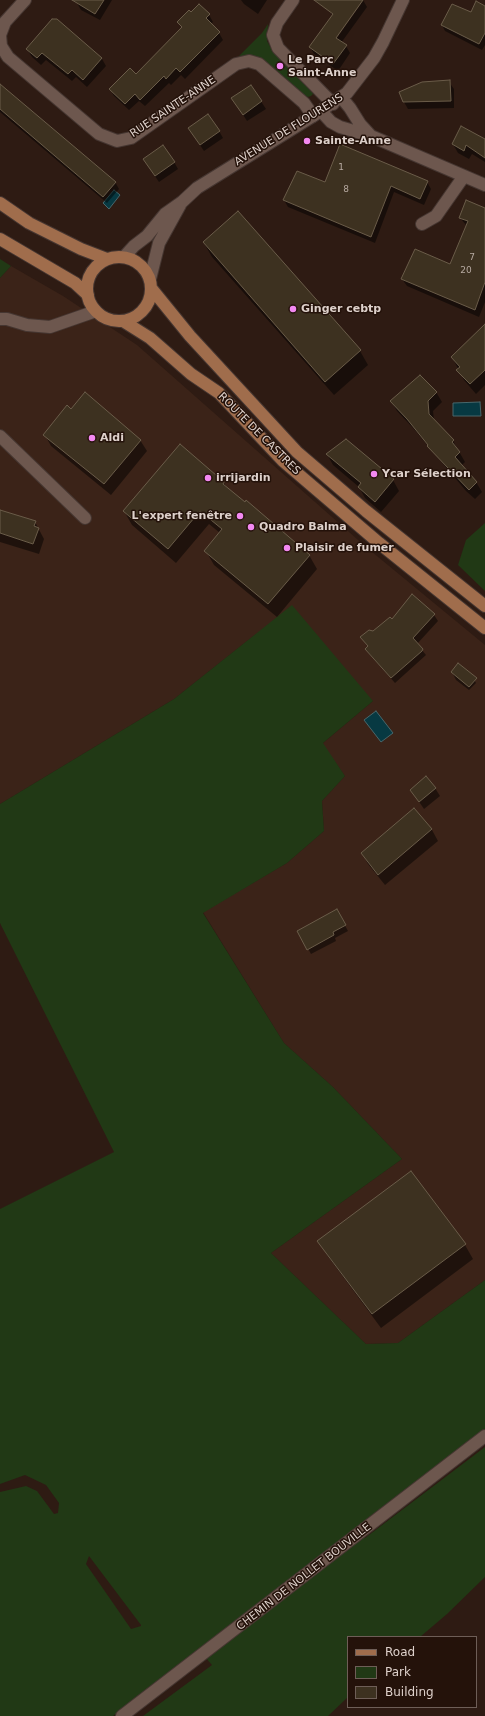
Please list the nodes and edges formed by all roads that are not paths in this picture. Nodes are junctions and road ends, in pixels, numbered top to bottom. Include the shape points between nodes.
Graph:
1 (25, 0) edge
2 (293, 0) edge
3 (403, 0) edge
4 (337, 100) junction
5 (317, 114) junction
6 (371, 136) junction
7 (464, 176) junction
8 (485, 185) edge
9 (182, 202) junction
10 (0, 203) edge
11 (422, 224) dead end
12 (0, 239) edge
13 (124, 257) junction
14 (107, 259) junction
15 (151, 284) junction
16 (88, 295) junction
17 (96, 311) junction
18 (0, 319) edge
19 (123, 321) junction
20 (0, 436) edge
21 (85, 518) dead end
22 (485, 606) edge
23 (485, 628) edge
24 (485, 1436) edge
25 (122, 1716) edge

1 - 5 street, RUE SAINTE-ANNE via 5,22 0,35 1,46 8,57 99,134 117,141 130,138 236,64 249,60 259,64
2 - 4 street via 277,23 273,35 275,42 278,48
3 - 4 street, AVENUE DE FLOURENS via 374,58
4 - 5 street, AVENUE DE FLOURENS
4 - 6 street via 350,108
5 - 6 street, RUE SAINTE-ANNE via 340,127
5 - 9 street, AVENUE DE FLOURENS via 197,188
6 - 7 street, RUE SAINTE-ANNE
7 - 8 street, RUE SAINTE-ANNE
7 - 11 street via 436,216
9 - 13 street, AVENUE DE FLOURENS via 165,214 147,236
9 - 15 street, AVENUE DE FLOURENS via 159,243
10 - 14 main road via 29,223
12 - 16 main road via 75,283
13 - 14 main road
13 - 15 main road via 137,262 147,273
14 - 16 main road via 92,271
15 - 19 main road via 149,300 143,310
15 - 22 main road, ROUTE DE CASTRES via 190,336 297,452
16 - 17 main road
17 - 18 street via 50,327
17 - 19 main road via 108,319
19 - 23 main road, ROUTE DE CASTRES via 150,338 191,374 219,393 283,461 374,539
20 - 21 street
24 - 25 street, CHEMIN DE NOLLET BOUVILLE

